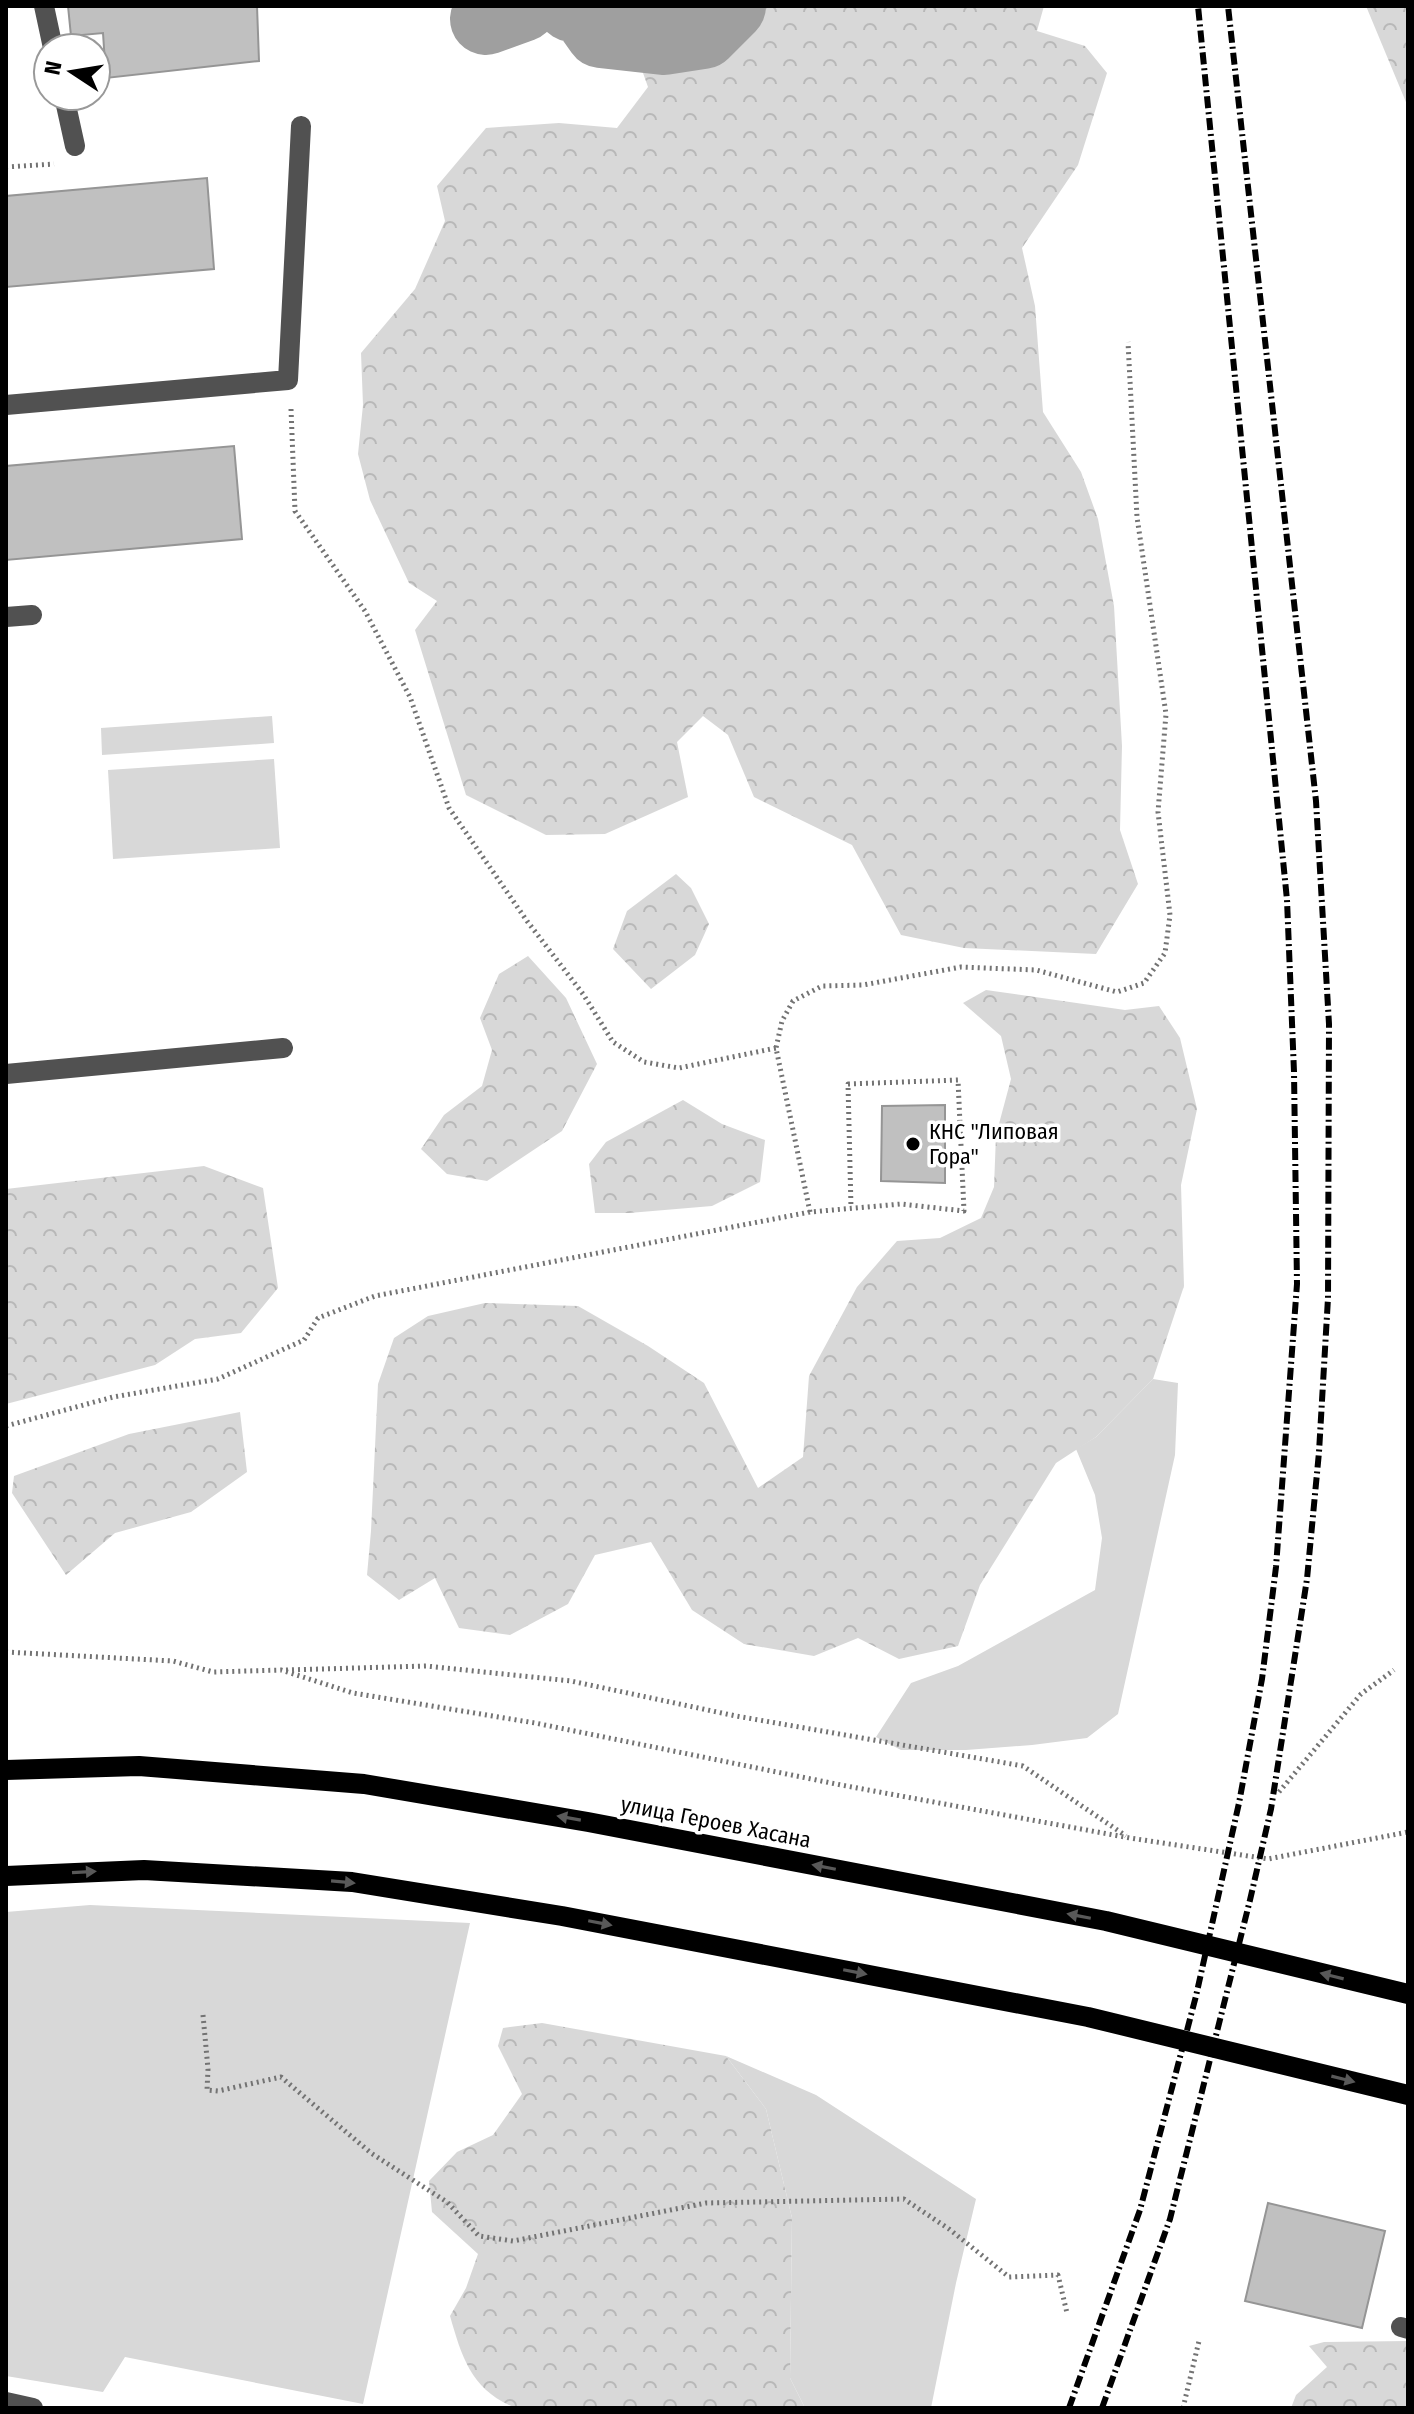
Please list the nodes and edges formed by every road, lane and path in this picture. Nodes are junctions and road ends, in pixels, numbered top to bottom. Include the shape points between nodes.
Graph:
1 (44, 6) edge
2 (50, 32) edge
3 (68, 112) edge
4 (301, 126) dead end
5 (75, 146) dead end
6 (55, 164) dead end
7 (6, 167) edge
8 (1128, 342) dead end
9 (288, 380) junction
10 (6, 405) edge
11 (32, 615) dead end
12 (6, 617) edge
13 (283, 1048) dead end
14 (776, 1048) junction
15 (6, 1074) edge
16 (851, 1208) junction
17 (810, 1212) junction
18 (6, 1426) edge
19 (6, 1652) edge
20 (281, 1670) junction
21 (1394, 1670) dead end
22 (6, 1770) edge
23 (1279, 1792) dead end
24 (1408, 1832) edge
25 (1130, 1838) junction
26 (6, 1876) edge
27 (1408, 1994) edge
28 (203, 2015) dead end
29 (1408, 2095) edge
30 (1067, 2313) dead end
31 (1199, 2341) dead end
32 (6, 2402) edge
33 (33, 2408) edge
34 (1183, 2408) edge

1 - 2 lane
3 - 5 lane
4 - 9 lane
6 - 7 path
8 - 14 path via 1137,517 1166,714 1158,812 1170,915 1165,953 1144,983 1117,992 1036,970 961,967 863,985 822,986 793,1001
9 - 10 lane
9 - 14 path via 295,511 372,623 410,697 449,808 613,1042 644,1062 679,1068
11 - 12 lane
13 - 15 lane
14 - 17 path
16 - 16 path via 901,1204 964,1211 958,1080 848,1084
16 - 17 path
17 - 18 path via 375,1296 318,1318 304,1340 218,1379 113,1397
19 - 20 path via 173,1661 213,1672
20 - 25 path via 353,1693
20 - 25 path via 426,1666 571,1681 1023,1766
21 - 23 path via 1361,1694
27 -> 22 main road, улица Героев Хасана via 1106,1921 364,1784 139,1766
24 - 25 path via 1268,1859
26 -> 29 main road via 144,1870 352,1882 578,1918 1088,2017
28 - 30 path via 207,2090 281,2077 371,2153 447,2202 479,2236 513,2241 706,2203 904,2199 1009,2277 1058,2275
31 - 34 path
32 - 33 lane

